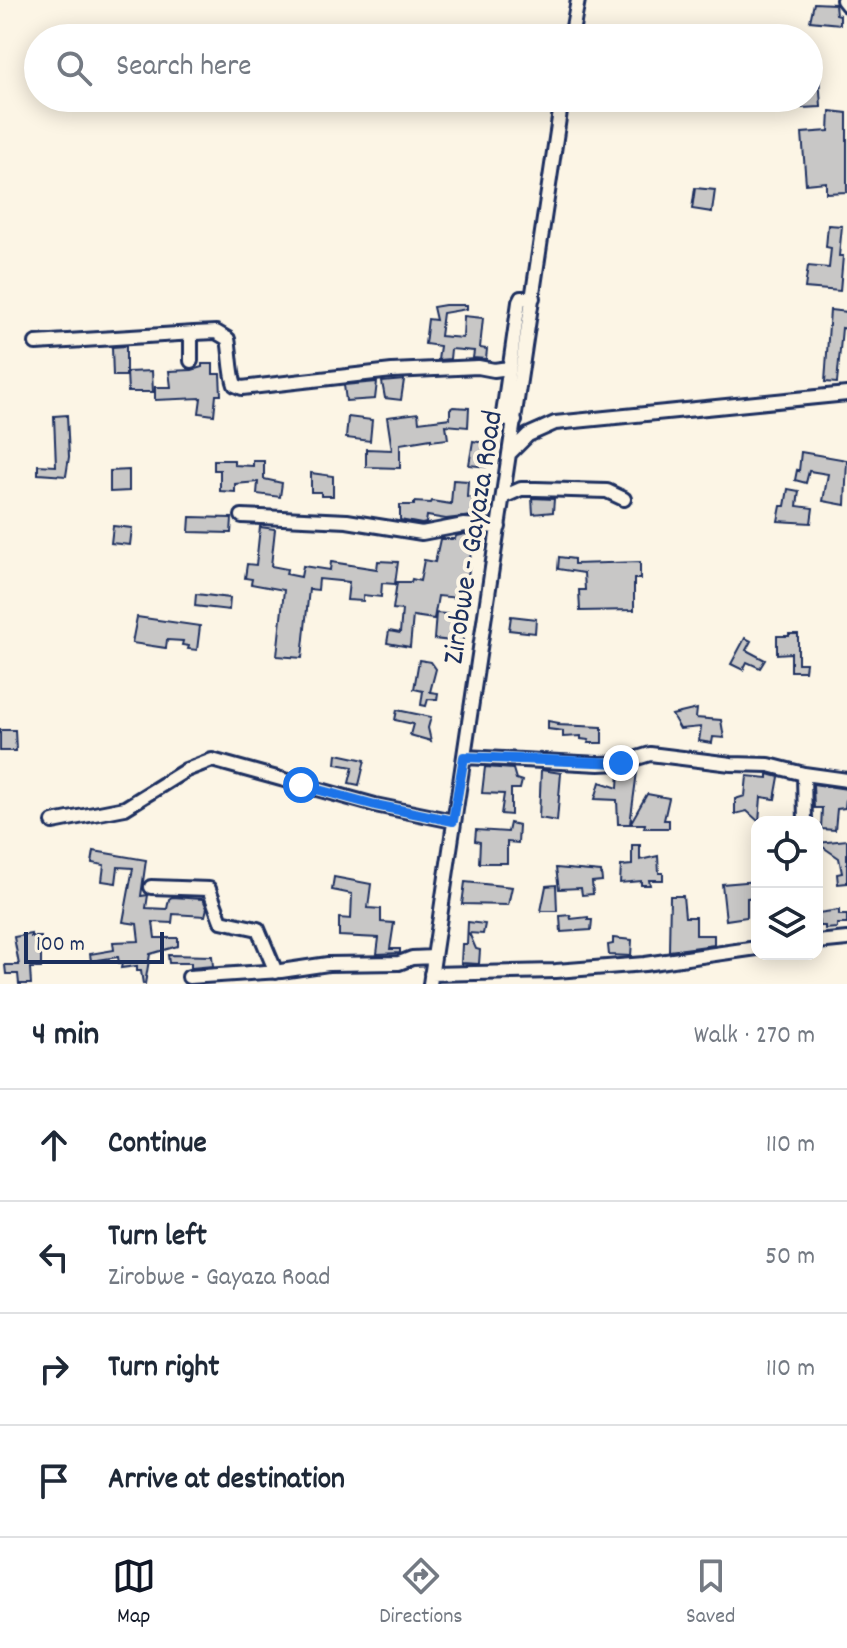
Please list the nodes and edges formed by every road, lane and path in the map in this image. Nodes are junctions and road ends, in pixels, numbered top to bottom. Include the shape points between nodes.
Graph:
1 (578, 0) edge
2 (843, 0) edge
3 (847, 5) edge
4 (574, 24) edge
5 (560, 112) edge
6 (533, 298) junction
7 (194, 333) junction
8 (36, 343) dead end
9 (191, 361) dead end
10 (509, 368) junction
11 (847, 394) edge
12 (515, 421) junction
13 (510, 453) junction
14 (503, 497) junction
15 (624, 499) dead end
16 (242, 516) dead end
17 (499, 527) junction
18 (464, 757) junction
19 (804, 774) junction
20 (847, 780) edge
21 (805, 816) edge
22 (453, 821) junction
23 (53, 822) dead end
24 (151, 887) dead end
25 (847, 939) edge
26 (823, 941) edge
27 (751, 949) edge
28 (434, 957) junction
29 (276, 972) junction
30 (189, 977) dead end
31 (430, 979) edge

1 - 4 street
2 - 3 street
5 - 6 street, Zirobwe - Gayaza Road
6 - 10 street via 519,302
6 - 12 street, Zirobwe - Gayaza Road
7 - 8 street
7 - 9 street
7 - 10 street via 216,332 228,339 235,385 242,388 392,371
10 - 12 street via 503,414
11 - 13 street via 555,423 528,435
12 - 13 street, Zirobwe - Gayaza Road
13 - 14 street, Zirobwe - Gayaza Road
14 - 15 street via 536,489 607,491
14 - 17 street, Zirobwe - Gayaza Road
16 - 17 street via 347,521 422,533 464,525
17 - 18 street, Zirobwe - Gayaza Road
18 - 19 street via 599,764 650,754 769,765
18 - 22 street, Zirobwe - Gayaza Road
19 - 20 street
19 - 21 street
22 - 23 street via 212,760 125,808
22 - 28 street, Zirobwe - Gayaza Road
24 - 29 street via 209,889 221,921 258,929
25 - 26 street
27 - 31 street via 616,966
28 - 29 street
28 - 31 street, Zirobwe - Gayaza Road
29 - 30 street

